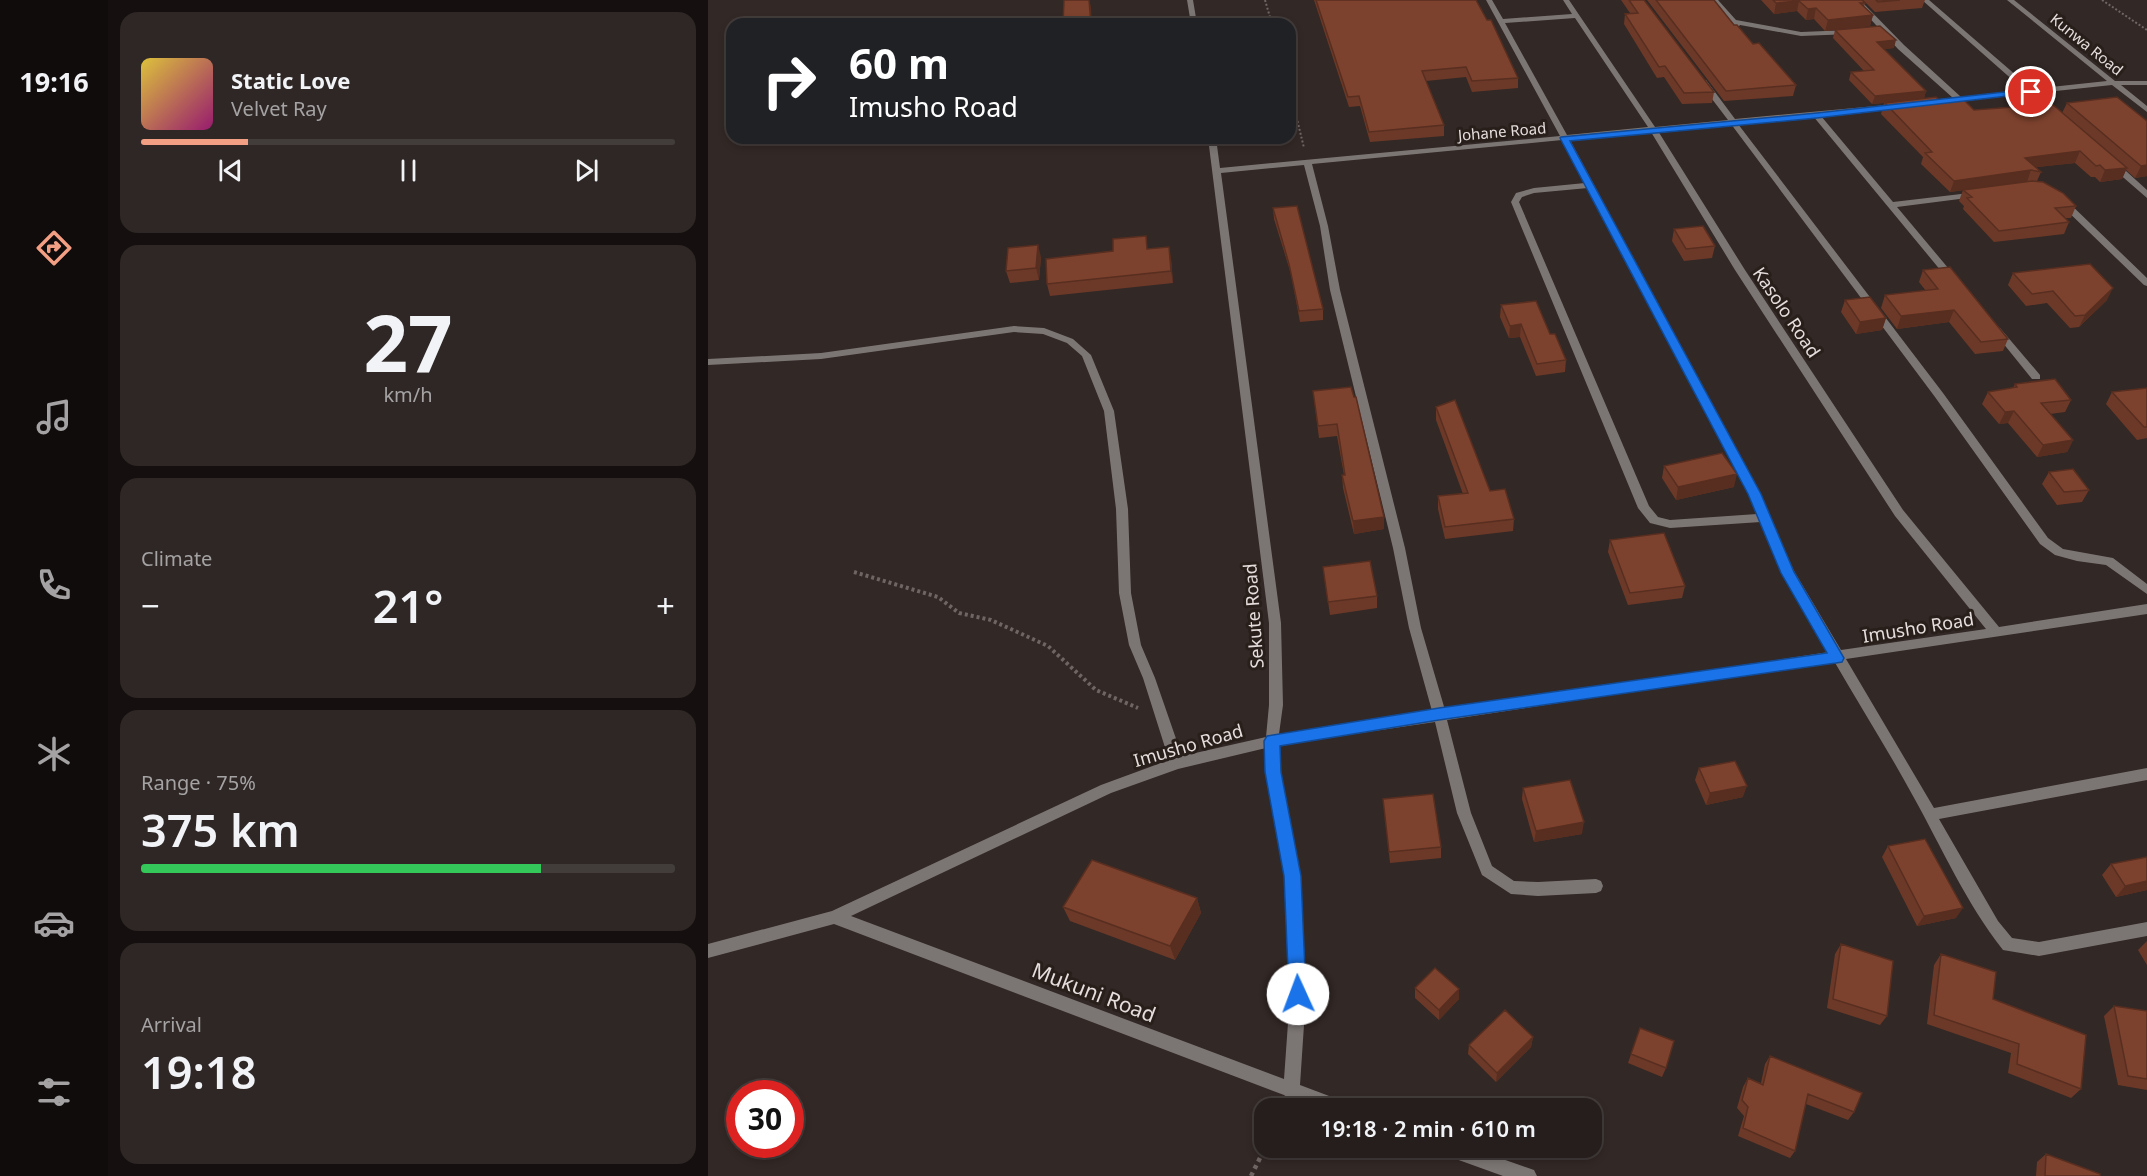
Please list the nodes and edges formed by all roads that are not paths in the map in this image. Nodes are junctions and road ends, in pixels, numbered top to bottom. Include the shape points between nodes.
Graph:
1 (1190, 0) edge
2 (1489, 0) edge
3 (1566, 0) edge
4 (1714, 0) edge
5 (1856, 0) edge
6 (1925, 0) edge
7 (2010, 0) edge
8 (1577, 16) junction
9 (1193, 18) edge
10 (1500, 21) junction
11 (1733, 22) junction
12 (1884, 29) junction
13 (1740, 30) edge
14 (1873, 30) edge
15 (1863, 31) edge
16 (1698, 76) edge
17 (2113, 83) junction
18 (2147, 83) edge
19 (2031, 92) junction
20 (1959, 99) junction
21 (1923, 103) edge
22 (1911, 105) edge
23 (2147, 110) edge
24 (1817, 116) junction
25 (1734, 123) junction
26 (2067, 123) edge
27 (1653, 129) junction
28 (1565, 138) junction
29 (1213, 144) edge
30 (2102, 155) edge
31 (1308, 163) junction
32 (1218, 171) junction
33 (1591, 185) junction
34 (1988, 192) edge
35 (2054, 195) edge
36 (2147, 195) edge
37 (1890, 205) junction
38 (2147, 283) edge
39 (1959, 286) edge
40 (1990, 322) edge
41 (708, 362) edge
42 (2036, 377) dead end
43 (1764, 518) junction
44 (2147, 590) edge
45 (2147, 609) edge
46 (1996, 632) junction
47 (1836, 658) junction
48 (1439, 714) junction
49 (1272, 741) junction
50 (1177, 764) junction
51 (2147, 774) edge
52 (1930, 815) junction
53 (1596, 886) dead end
54 (834, 917) junction
55 (2147, 928) edge
56 (708, 951) edge
57 (1291, 1092) junction
58 (1309, 1098) edge
59 (1477, 1158) edge
60 (1528, 1176) edge

1 - 9 street
2 - 10 street
3 - 8 street, Kasolo Road
4 - 11 street
5 - 12 street
6 - 19 street
7 - 17 street, Kunwa Road
8 - 10 street
8 - 27 street, Kasolo Road
10 - 28 street
11 - 13 street
11 - 15 street via 1801,34
12 - 14 street
12 - 20 street
16 - 25 street
17 - 18 street
17 - 19 street
17 - 23 street, Kunwa Road
19 - 20 street
19 - 26 street
20 - 21 street
22 - 24 street, Johane Road
24 - 25 street, Johane Road
24 - 37 street
25 - 27 street, Johane Road
25 - 44 street via 2044,541 2059,552 2109,561
27 - 28 street, Johane Road
27 - 46 street, Kasolo Road via 1899,513
28 - 31 street, Johane Road
28 - 33 street
29 - 32 street, Sekute Road
30 - 36 street
31 - 32 street, Johane Road
31 - 48 street via 1415,628
32 - 49 street, Sekute Road via 1275,623 1276,705
33 - 43 street via 1755,494
33 - 43 street via 1534,191 1520,195 1515,202 1644,508 1654,520 1670,524
34 - 37 street
35 - 38 street
37 - 39 street
40 - 42 street
41 - 50 street via 821,356 1014,329 1044,331 1070,341 1086,355 1109,411 1122,509 1125,593 1135,645
43 - 47 street via 1788,573
45 - 46 street, Imusho Road
46 - 47 street, Imusho Road
47 - 48 street, Imusho Road
47 - 52 street
48 - 49 street, Imusho Road
48 - 53 street via 1464,813 1487,870 1511,887
49 - 50 street, Imusho Road
49 - 57 street, Sekute Road via 1273,772 1292,876 1298,994
50 - 54 street, Imusho Road via 1106,789
51 - 52 street
52 - 55 street via 1993,926 2008,945 2039,949
54 - 56 street, Imusho Road
54 - 57 street, Mukuni Road
57 - 58 street, Mukuni Road
59 - 60 street

